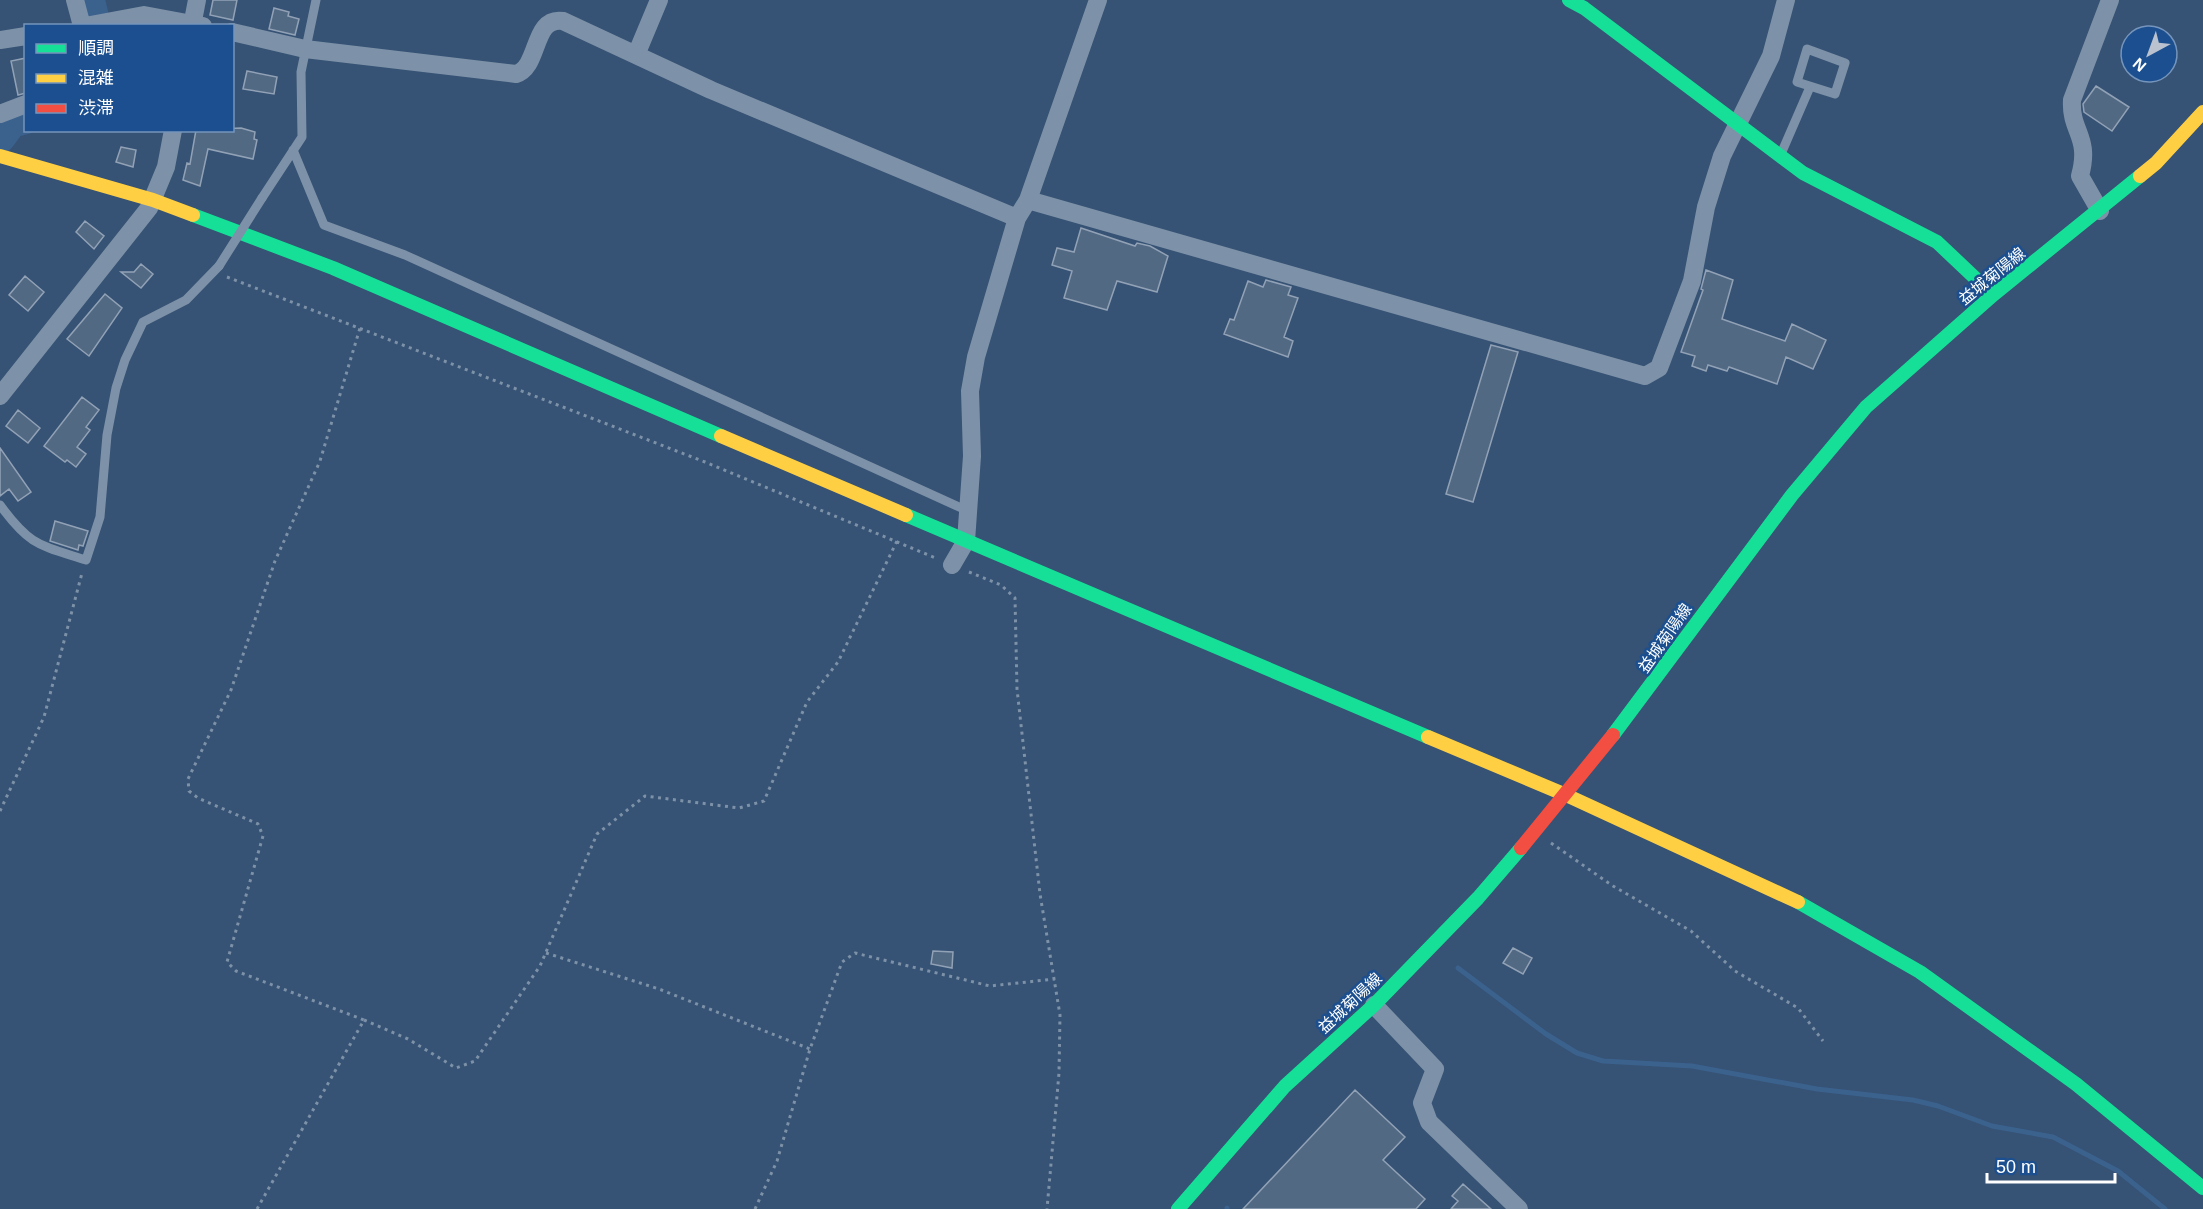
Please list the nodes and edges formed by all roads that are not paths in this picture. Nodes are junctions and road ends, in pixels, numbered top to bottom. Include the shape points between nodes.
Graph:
1 (75, 0) edge
2 (197, 0) edge
3 (316, 0) edge
4 (659, 0) edge
5 (1098, 0) edge
6 (1569, 0) edge
7 (1786, 0) edge
8 (2110, 0) edge
9 (83, 24) edge
10 (93, 24) edge
11 (191, 24) edge
12 (196, 24) edge
13 (234, 32) edge
14 (24, 36) edge
15 (0, 40) edge
16 (305, 49) junction
17 (636, 55) junction
18 (1810, 87) junction
19 (24, 105) edge
20 (2203, 112) edge
21 (0, 114) edge
22 (1739, 126) junction
23 (172, 132) edge
24 (293, 150) junction
25 (0, 156) edge
26 (1780, 156) junction
27 (153, 200) junction
28 (1028, 200) junction
29 (2100, 211) junction
30 (1017, 218) junction
31 (1993, 295) junction
32 (0, 396) edge
33 (0, 505) edge
34 (968, 510) junction
35 (966, 541) junction
36 (952, 566) road end
37 (1566, 795) junction
38 (1374, 1005) junction
39 (2203, 1188) edge
40 (1178, 1209) edge
41 (1519, 1209) edge

1 - 9 street
2 - 12 street
3 - 16 lane
4 - 17 street
5 - 28 street
6 - 22 street
7 - 22 street via 1772,56
8 - 29 street via 2072,106 2084,143 2080,176
10 - 11 street via 144,15
13 - 16 street
14 - 15 street
16 - 17 street via 516,74 525,69 545,25 558,20
16 - 24 lane via 301,72 302,137
17 - 30 street
18 - 18 lane via 1797,82 1807,49 1845,63 1835,94
18 - 26 lane
19 - 21 street
20 - 29 street, 益城菊陽線 via 2156,163
22 - 26 street
22 - 28 street via 1722,156 1706,207 1692,281 1659,368 1644,376
23 - 27 street via 166,167
24 - 33 lane, bridge via 217,268 186,300 143,322 116,388 107,435 100,517 86,560 37,544 25,536
24 - 34 lane via 324,225 405,255
25 - 27 street
26 - 31 street via 1803,173 1937,242
27 - 32 street
27 - 35 street via 333,268
28 - 30 street
29 - 31 street, 益城菊陽線
30 - 34 street via 975,357 970,391 972,456
31 - 37 street, 益城菊陽線 via 1866,407 1792,495 1644,697
34 - 35 street
35 - 36 street
35 - 37 street
37 - 38 street, 益城菊陽線 via 1478,898
37 - 39 street via 1787,896 1920,972 2076,1084
38 - 40 street, 益城菊陽線 via 1285,1086
38 - 41 street via 1435,1069 1422,1103 1429,1122

